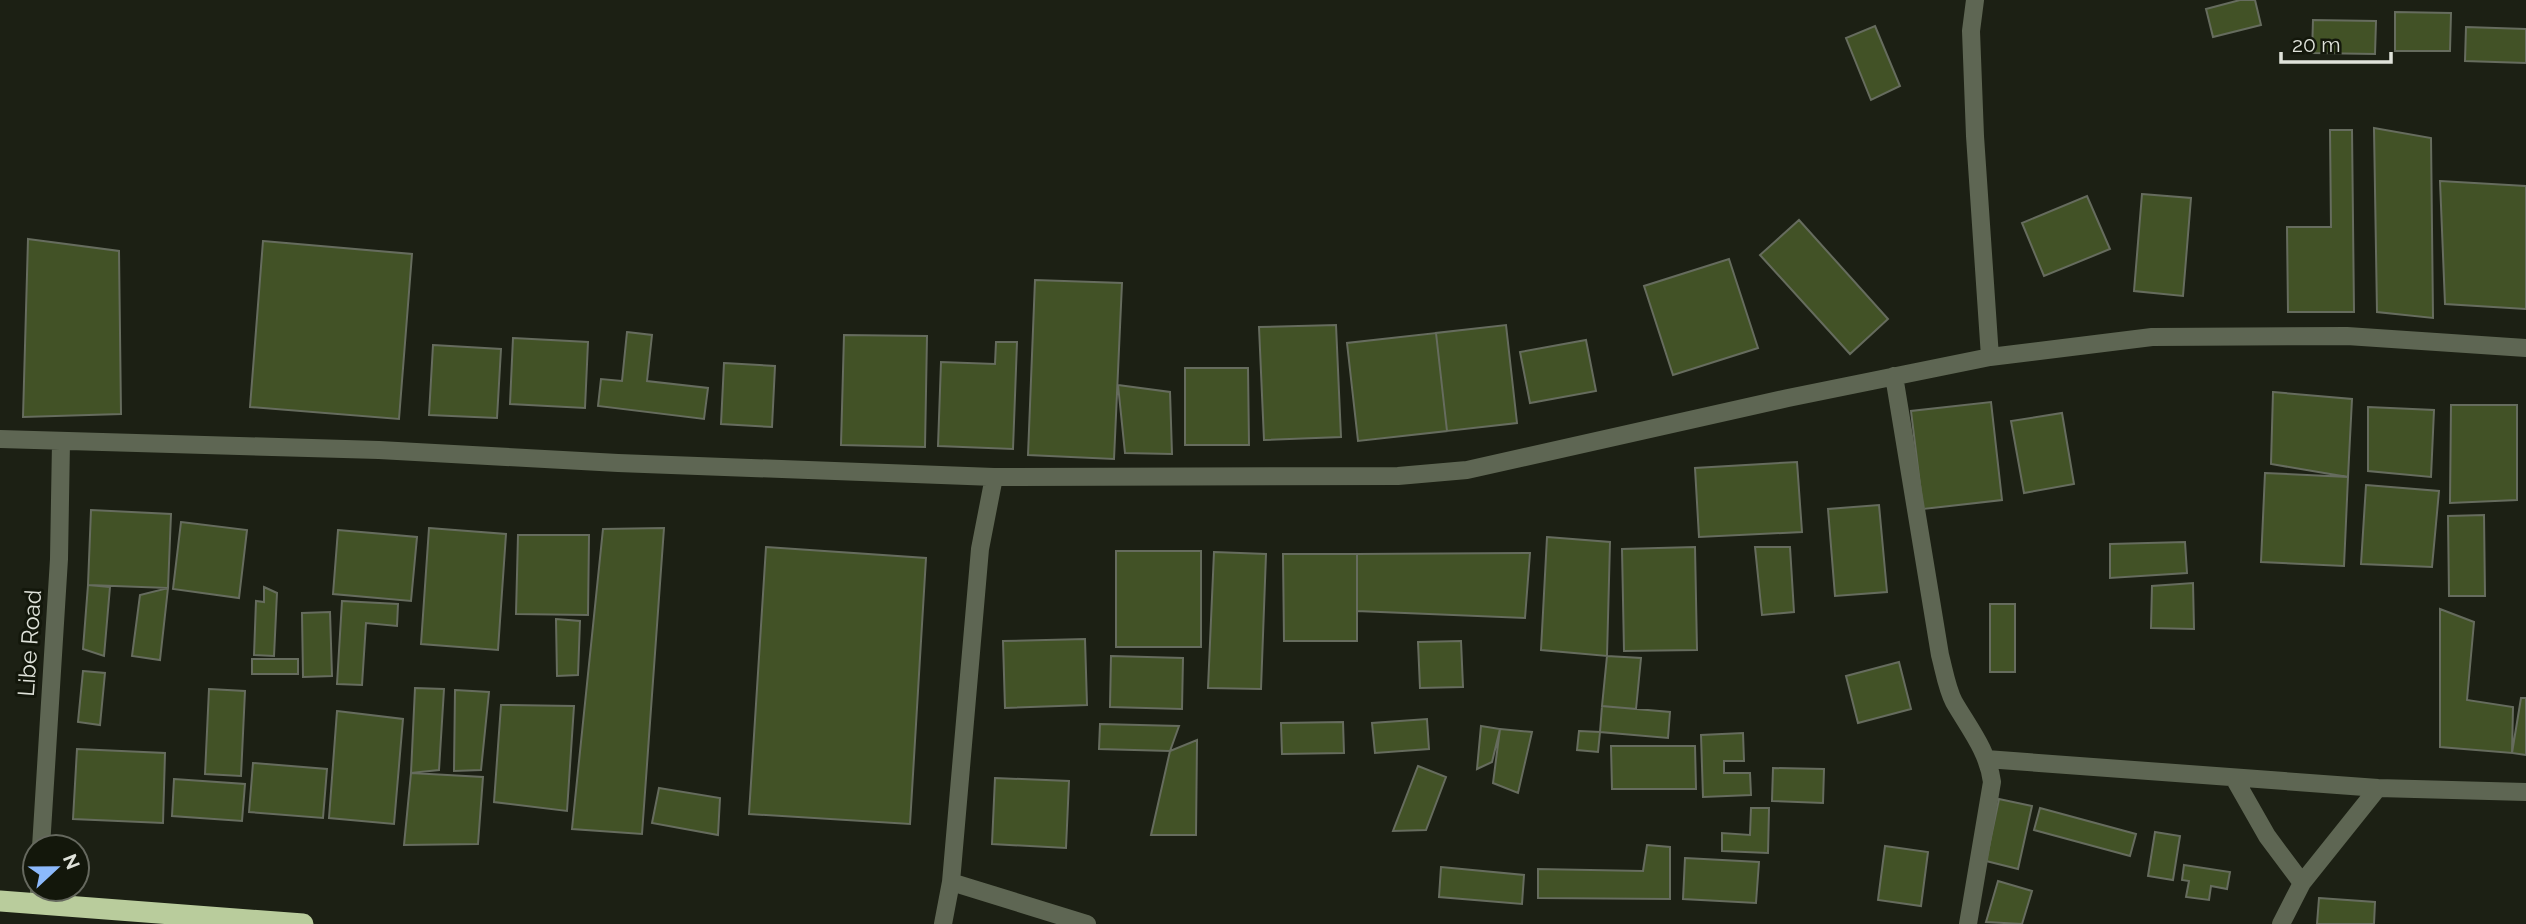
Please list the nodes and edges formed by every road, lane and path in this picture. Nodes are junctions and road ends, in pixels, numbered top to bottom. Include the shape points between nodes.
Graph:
1 (1975, 0) edge
2 (2526, 348) edge
3 (1990, 357) junction
4 (1894, 376) junction
5 (0, 439) edge
6 (61, 442) junction
7 (994, 477) junction
8 (1986, 759) junction
9 (2234, 778) junction
10 (2378, 788) junction
11 (2526, 792) edge
12 (42, 833) edge
13 (951, 883) junction
14 (2302, 883) junction
15 (21, 898) edge
16 (0, 901) edge
17 (91, 902) edge
18 (303, 924) edge
19 (943, 924) edge
20 (1087, 924) edge
21 (1968, 924) edge
22 (2281, 924) edge

1 - 3 street via 1971,31 1975,136
2 - 3 street via 2347,336 2152,337
3 - 4 street
4 - 7 street via 1467,470 1243,479
4 - 8 street via 1940,655 1952,700
5 - 6 street
6 - 7 street via 365,449
6 - 12 street, Libe Road
7 - 13 street via 981,549
8 - 9 street
8 - 21 street via 1992,792
9 - 10 street
9 - 14 street via 2267,836
10 - 11 street
10 - 14 street
13 - 19 street
13 - 20 street
14 - 22 street
15 - 16 highway
17 - 18 highway

